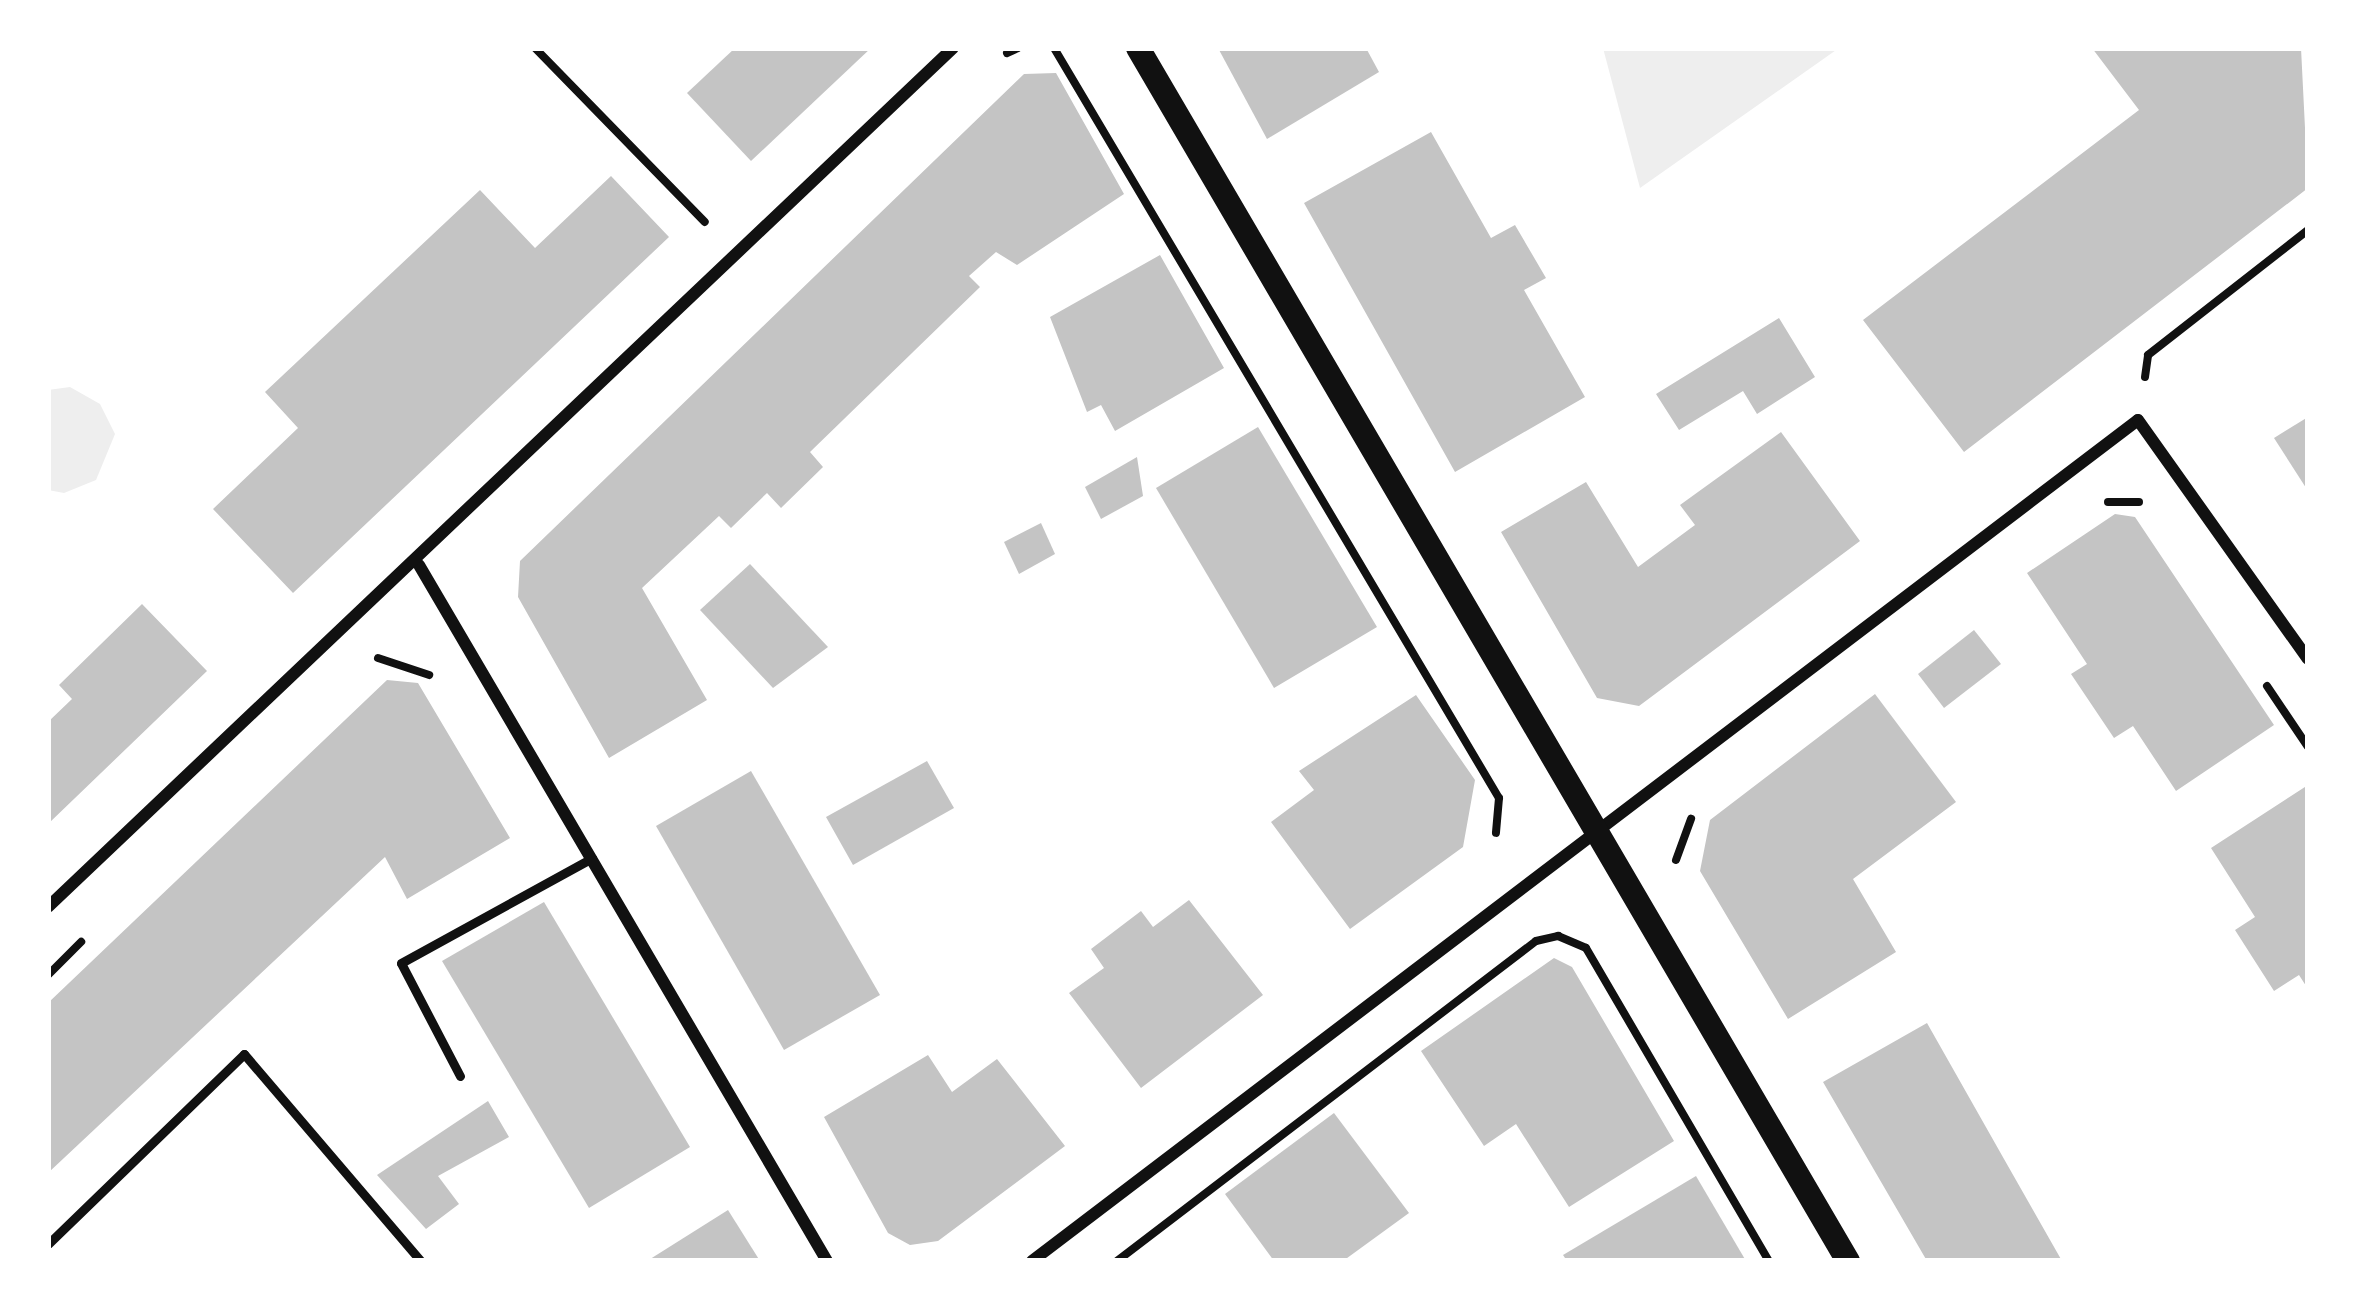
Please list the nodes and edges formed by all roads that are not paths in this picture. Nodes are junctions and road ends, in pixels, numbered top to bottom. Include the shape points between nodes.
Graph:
1 (953, 48) edge
2 (1138, 48) edge
3 (419, 565) junction
4 (2308, 659) edge
5 (1592, 835) junction
6 (592, 858) junction
7 (48, 907) edge
8 (460, 1076) dead end
9 (48, 1244) edge
10 (421, 1261) edge
11 (827, 1261) edge
12 (1032, 1261) edge
13 (1848, 1261) edge

1 - 3 street
2 - 5 main road
3 - 6 street
3 - 7 street via 328,635
4 - 5 street via 2138,420
5 - 12 street
5 - 13 main road
6 - 8 lane via 401,963
6 - 11 street
9 - 10 lane via 244,1054

